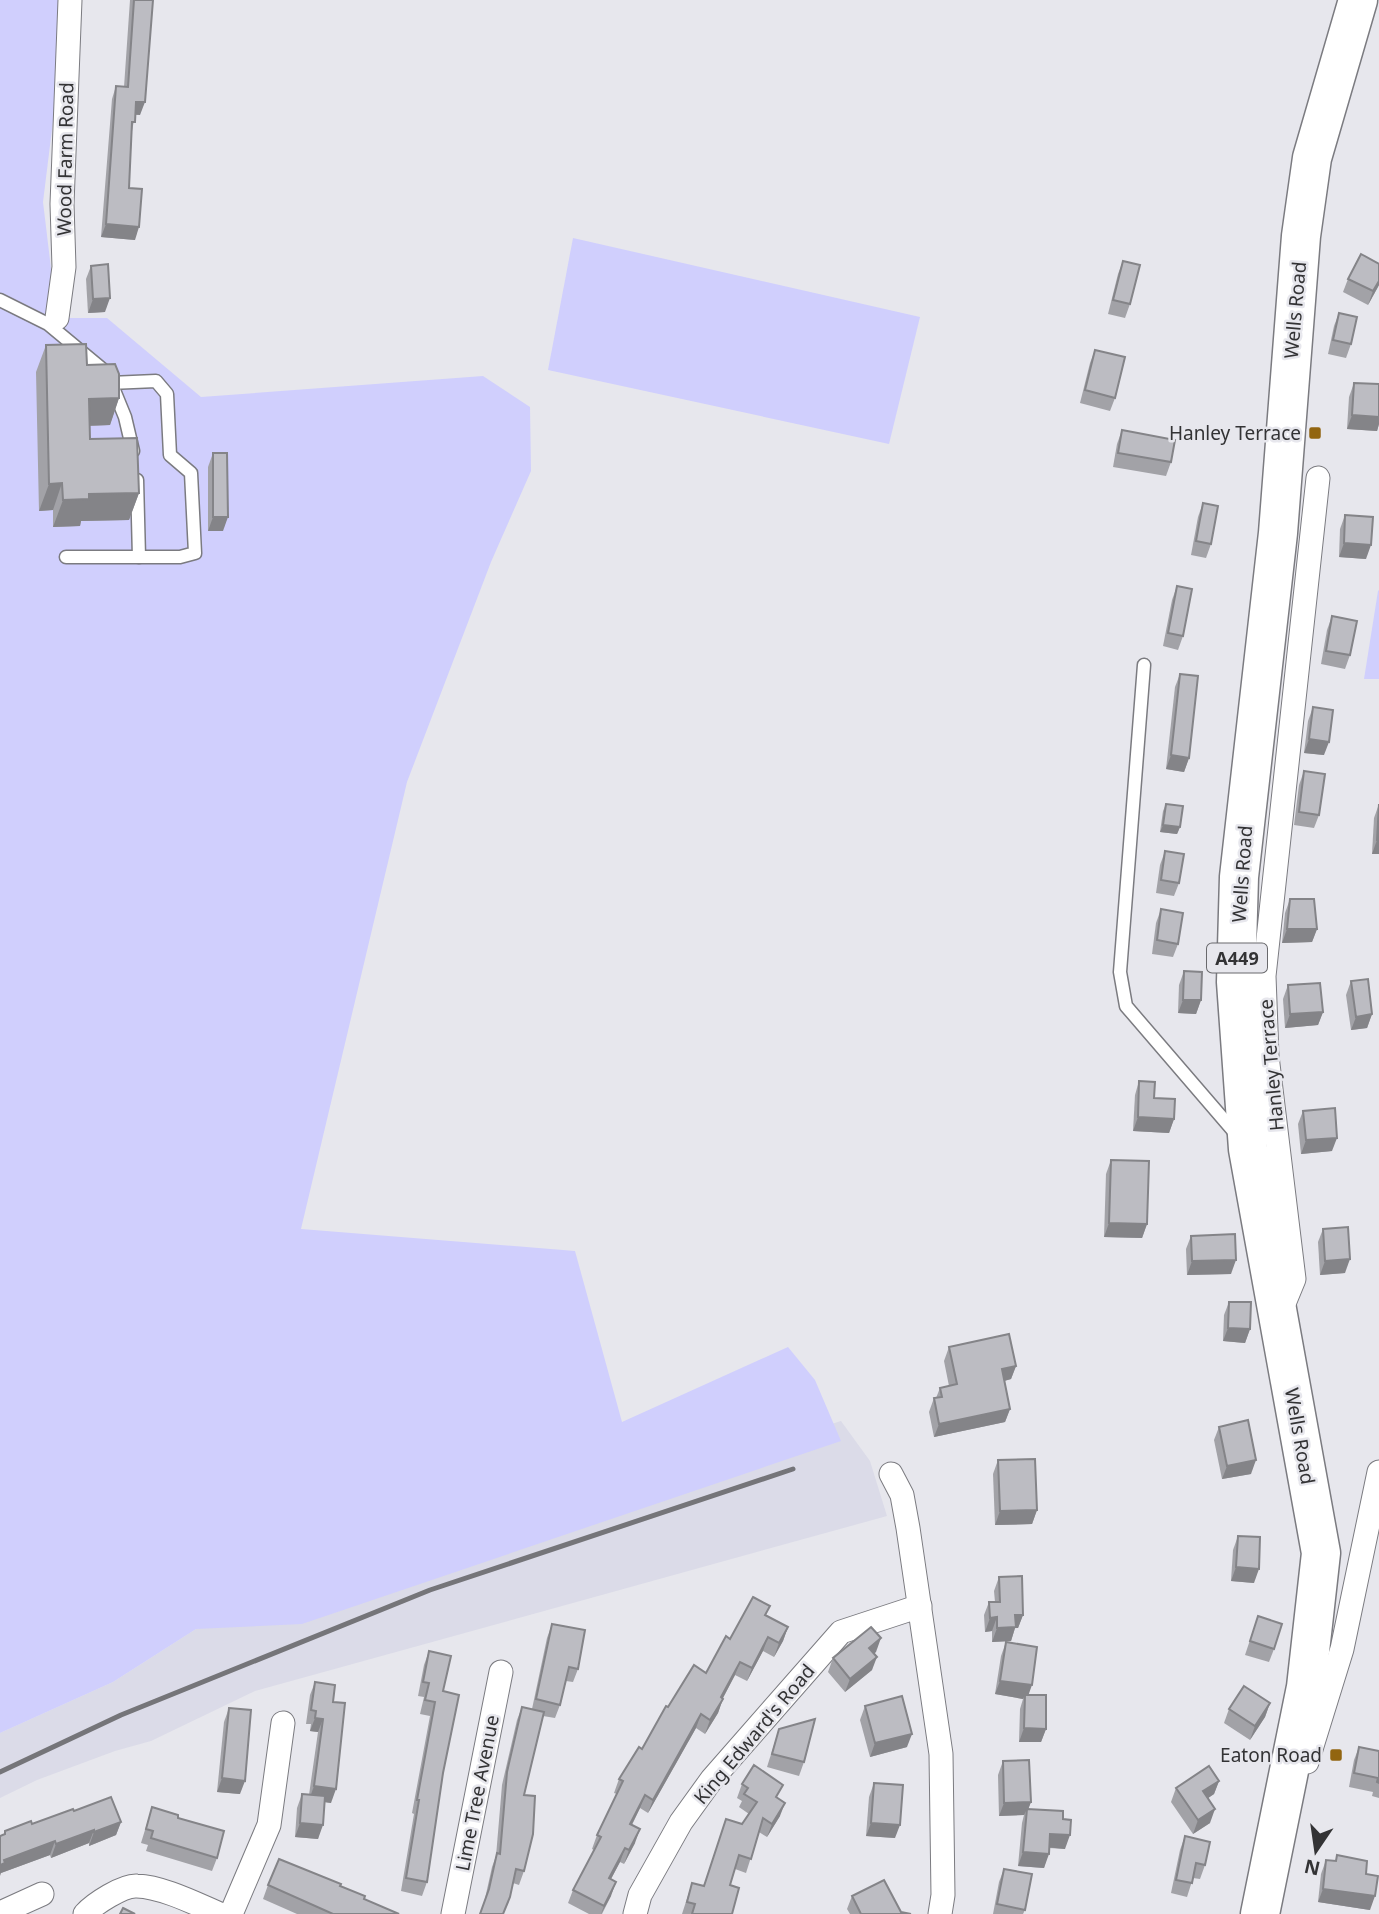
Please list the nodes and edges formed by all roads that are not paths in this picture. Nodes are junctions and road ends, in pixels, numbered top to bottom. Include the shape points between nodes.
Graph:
1 (70, 0) edge
2 (1361, 5) edge
3 (0, 300) edge
4 (52, 321) junction
5 (110, 383) junction
6 (1318, 478) dead end
7 (66, 557) dead end
8 (139, 557) junction
9 (1144, 665) dead end
10 (1248, 1149) junction
11 (1279, 1316) junction
12 (1379, 1472) edge
13 (891, 1474) dead end
14 (920, 1606) junction
15 (501, 1672) dead end
16 (283, 1723) dead end
17 (1283, 1795) junction
18 (42, 1894) dead end
19 (14, 1911) edge
20 (85, 1914) edge
21 (220, 1914) edge
22 (231, 1914) edge
23 (453, 1914) edge
24 (635, 1914) edge
25 (940, 1914) edge
26 (1260, 1914) edge

1 - 4 street, Wood Farm Road via 64,267
2 - 10 highway, Wells Road / A449 via 1312,158 1301,236 1278,533 1239,877 1236,982
3 - 4 lane
4 - 5 lane via 107,373
5 - 8 lane via 125,417 136,462
5 - 8 lane via 156,381 167,394 170,455 191,473 195,552 180,557
6 - 11 street, Hanley Terrace via 1264,976 1267,1056 1294,1279
7 - 8 lane
9 - 10 lane via 1122,990 1126,1006
10 - 11 highway, Wells Road / A449
11 - 17 highway, Wells Road / A449 via 1321,1553 1306,1688
12 - 17 street via 1342,1649 1303,1776
13 - 14 street via 902,1495
14 - 24 street, King Edward's Road via 841,1632 712,1779 681,1822 640,1895
14 - 25 street via 941,1754
15 - 23 street, Lime Tree Avenue
16 - 22 street via 270,1825
17 - 26 highway, Wells Road / A449
18 - 19 street
20 - 21 street via 95,1903 135,1886

